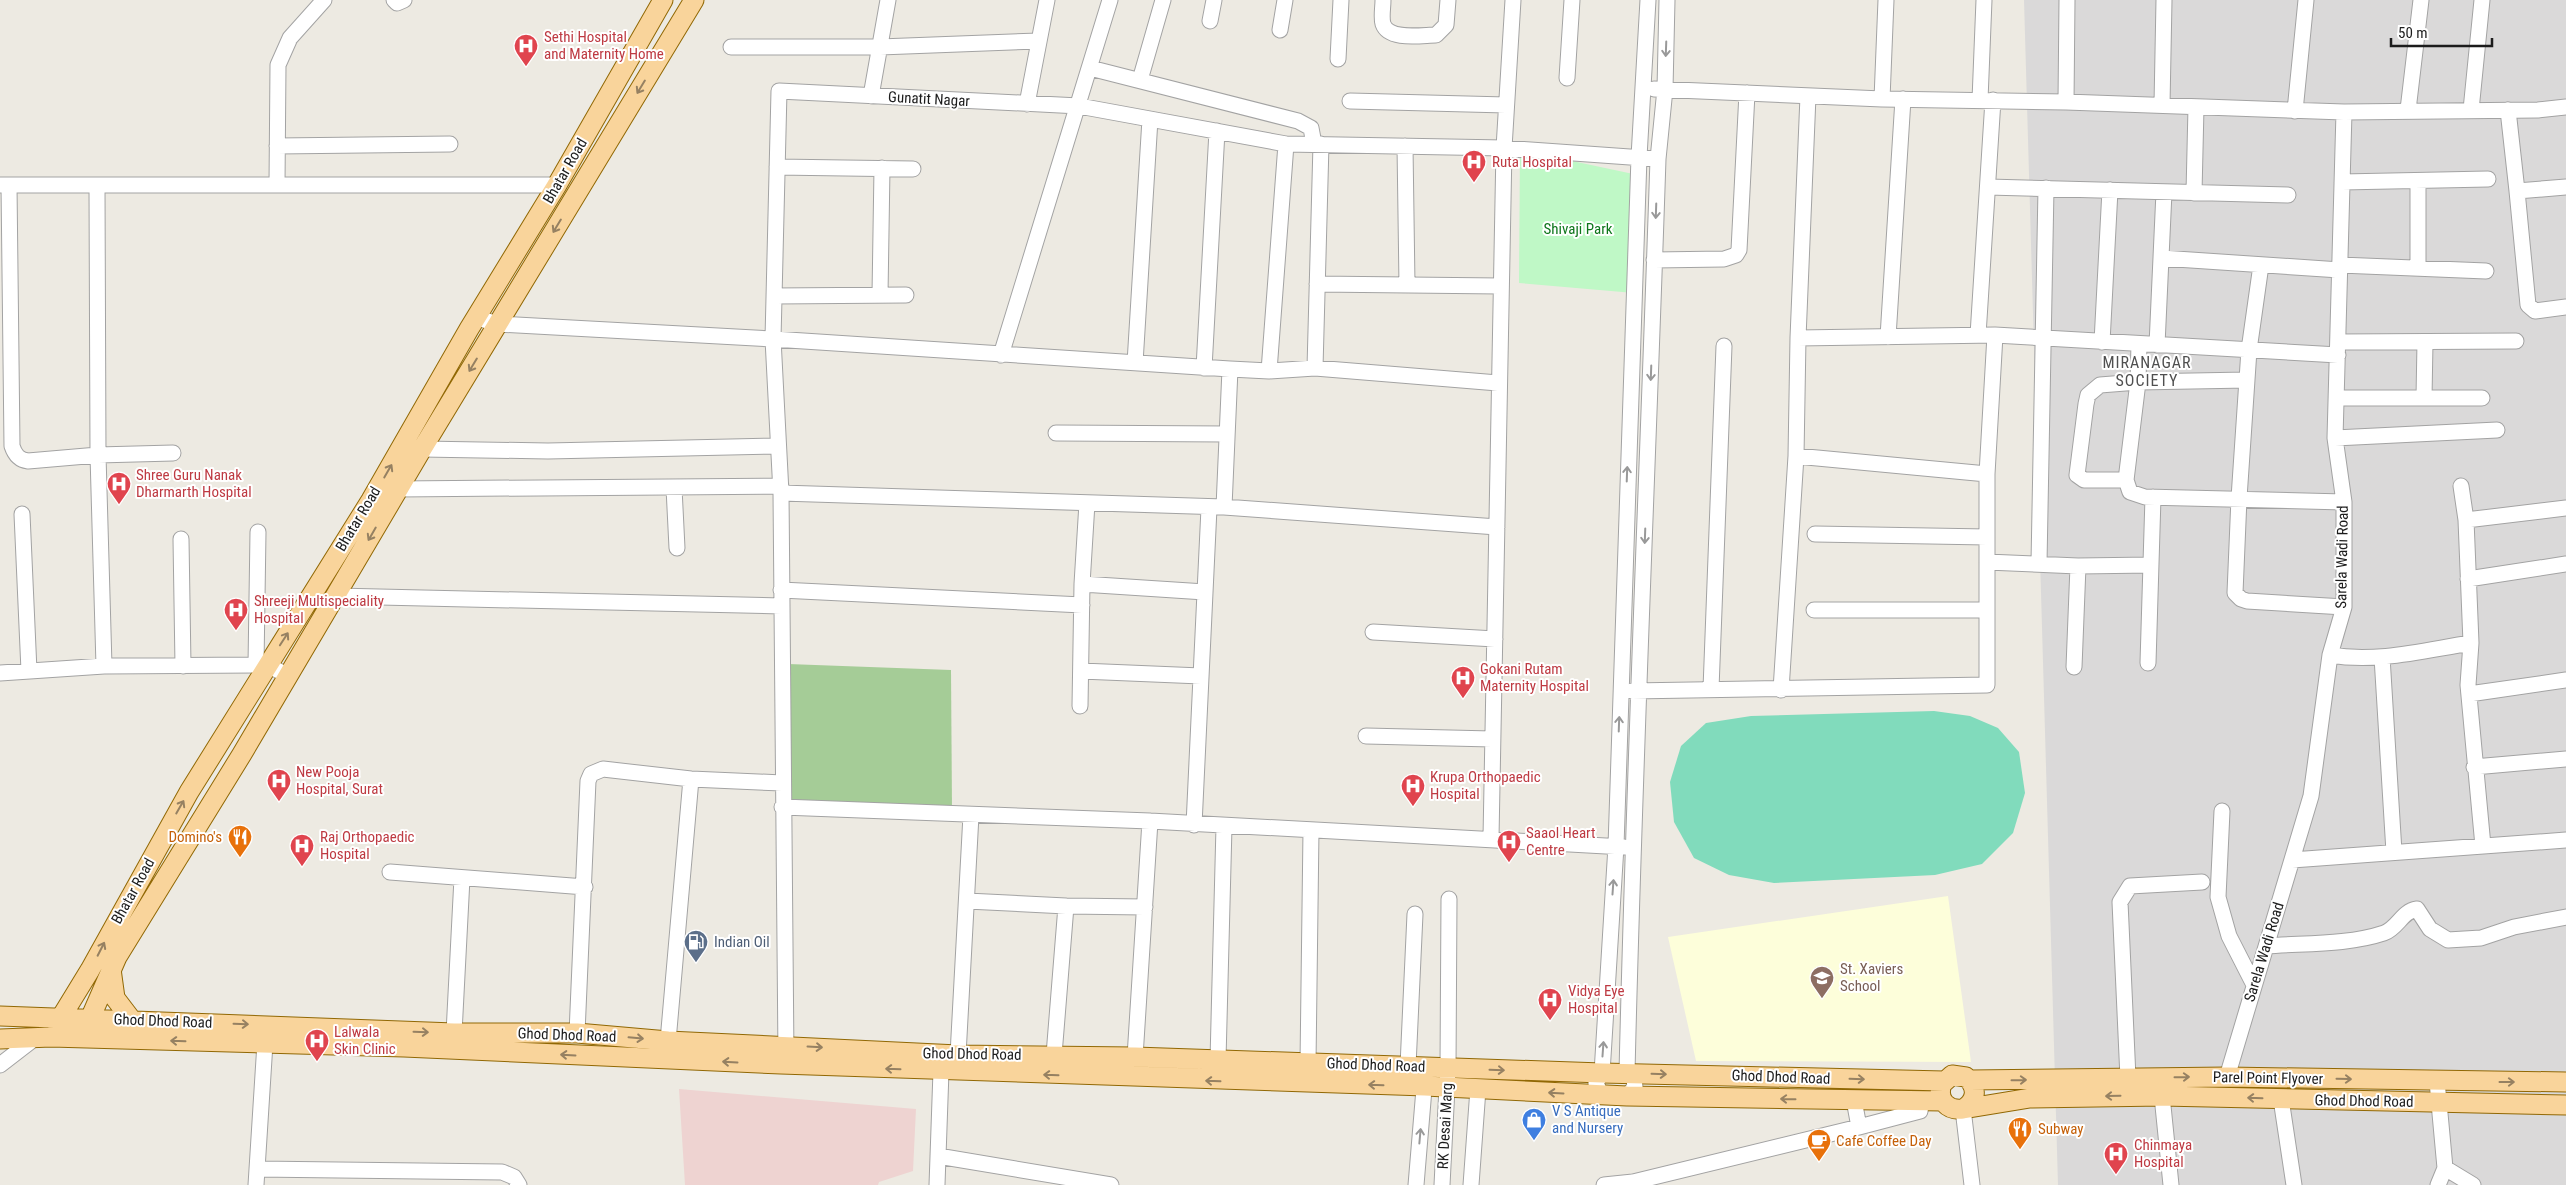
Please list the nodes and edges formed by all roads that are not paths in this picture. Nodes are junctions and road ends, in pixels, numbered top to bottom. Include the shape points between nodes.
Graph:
1 (324, 0) edge
2 (394, 0) edge
3 (404, 0) edge
4 (663, 0) edge
5 (694, 0) edge
6 (888, 0) edge
7 (1047, 0) edge
8 (1110, 0) edge
9 (1163, 0) edge
10 (1214, 0) edge
11 (1285, 0) edge
12 (1341, 0) edge
13 (1383, 0) edge
14 (1448, 0) edge
15 (1513, 0) edge
16 (1572, 0) edge
17 (1648, 0) edge
18 (1667, 0) edge
19 (1886, 0) edge
20 (1984, 0) edge
21 (2067, 0) edge
22 (2164, 0) edge
23 (2306, 0) edge
24 (2421, 0) edge
25 (2482, 0) edge
26 (1210, 21) dead end
27 (1280, 30) dead end
28 (1039, 41) junction
29 (880, 46) junction
30 (731, 47) dead end
31 (1338, 59) dead end
32 (1090, 68) junction
33 (1567, 78) dead end
34 (1140, 80) junction
35 (1643, 89) junction
36 (1664, 89) junction
37 (1747, 93) junction
38 (871, 96) junction
39 (1808, 96) junction
40 (1882, 99) junction
41 (1903, 99) junction
42 (1350, 100) dead end
43 (1986, 100) junction
44 (2066, 102) junction
45 (1027, 104) junction
46 (1506, 105) junction
47 (2162, 105) junction
48 (1079, 106) junction
49 (2196, 107) junction
50 (2566, 107) edge
51 (2408, 110) junction
52 (2471, 110) junction
53 (2508, 110) junction
54 (2295, 111) junction
55 (2344, 112) junction
56 (1150, 119) junction
57 (1217, 131) junction
58 (450, 144) dead end
59 (1286, 144) junction
60 (1317, 144) junction
61 (278, 146) junction
62 (1405, 146) junction
63 (1504, 148) junction
64 (1639, 158) junction
65 (1658, 159) junction
66 (777, 168) junction
67 (882, 168) junction
68 (913, 169) dead end
69 (2488, 179) dead end
70 (2418, 180) junction
71 (2342, 182) junction
72 (277, 184) junction
73 (4, 185) edge
74 (557, 185) junction
75 (97, 187) junction
76 (1988, 187) junction
77 (2566, 187) edge
78 (2046, 188) junction
79 (2110, 190) junction
80 (2517, 191) junction
81 (2164, 192) junction
82 (2194, 192) junction
83 (2288, 195) dead end
84 (2161, 258) junction
85 (1654, 260) junction
86 (2261, 265) junction
87 (2340, 267) junction
88 (2418, 268) junction
89 (2486, 271) dead end
90 (1317, 284) junction
91 (1407, 285) junction
92 (1500, 286) junction
93 (880, 295) junction
94 (906, 295) dead end
95 (774, 296) junction
96 (2566, 307) edge
97 (476, 317) junction
98 (497, 324) junction
99 (1978, 335) junction
100 (1996, 336) junction
101 (1888, 337) junction
102 (1798, 338) junction
103 (2043, 338) junction
104 (773, 339) junction
105 (2516, 341) dead end
106 (2102, 342) junction
107 (2426, 342) junction
108 (2139, 344) junction
109 (2157, 345) junction
110 (1724, 346) dead end
111 (2338, 349) junction
112 (2249, 350) junction
113 (1001, 355) junction
114 (1135, 363) junction
115 (1204, 368) junction
116 (1315, 368) junction
117 (1230, 369) junction
118 (1269, 370) junction
119 (2247, 380) junction
120 (2138, 382) junction
121 (1498, 383) junction
122 (2337, 398) junction
123 (2424, 398) junction
124 (2482, 398) dead end
125 (2498, 430) dead end
126 (1056, 433) dead end
127 (1227, 434) junction
128 (2335, 438) junction
129 (778, 446) junction
130 (422, 449) junction
131 (173, 453) dead end
132 (98, 455) junction
133 (1796, 456) junction
134 (1987, 474) junction
135 (2126, 480) junction
136 (2461, 486) dead end
137 (674, 488) junction
138 (398, 489) junction
139 (781, 489) junction
140 (2153, 497) junction
141 (2239, 498) junction
142 (2344, 502) junction
143 (1087, 503) junction
144 (1217, 508) junction
145 (2566, 508) edge
146 (22, 514) dead end
147 (2466, 520) junction
148 (1497, 528) junction
149 (258, 532) dead end
150 (1816, 534) dead end
151 (1987, 537) junction
152 (181, 539) dead end
153 (677, 548) dead end
154 (1987, 562) junction
155 (2039, 563) junction
156 (2566, 564) edge
157 (2151, 565) junction
158 (2078, 566) junction
159 (2468, 579) junction
160 (1082, 584) junction
161 (781, 590) junction
162 (1205, 592) junction
163 (336, 596) junction
164 (1082, 605) junction
165 (781, 606) junction
166 (2344, 607) junction
167 (1814, 610) dead end
168 (1987, 610) junction
169 (1373, 632) dead end
170 (1495, 639) junction
171 (2471, 643) junction
172 (2330, 655) junction
173 (2382, 658) junction
174 (2148, 663) dead end
175 (262, 665) junction
176 (104, 666) junction
177 (183, 666) junction
178 (2074, 667) dead end
179 (1081, 670) junction
180 (29, 671) junction
181 (0, 673) edge
182 (289, 676) junction
183 (1201, 676) junction
184 (2566, 680) edge
185 (1711, 689) junction
186 (1781, 690) junction
187 (1620, 691) junction
188 (1640, 691) junction
189 (2469, 694) junction
190 (1080, 706) dead end
191 (1366, 736) dead end
192 (1492, 739) junction
193 (2566, 759) edge
194 (2474, 767) junction
195 (691, 779) junction
196 (782, 783) junction
197 (782, 807) junction
198 (2222, 812) dead end
199 (972, 815) junction
200 (1150, 821) junction
201 (1194, 825) junction
202 (1224, 826) junction
203 (1311, 830) junction
204 (1490, 838) junction
205 (2566, 840) edge
206 (1616, 846) junction
207 (2483, 846) junction
208 (1632, 847) junction
209 (2394, 852) junction
210 (2292, 860) junction
211 (390, 872) dead end
212 (462, 878) junction
213 (2202, 882) dead end
214 (585, 887) junction
215 (1449, 899) dead end
216 (966, 901) junction
217 (1066, 906) junction
218 (1145, 907) junction
219 (1415, 914) dead end
220 (2566, 917) edge
221 (2266, 946) junction
222 (111, 968) junction
223 (90, 970) junction
224 (2254, 985) junction
225 (6, 1016) edge
226 (61, 1017) junction
227 (89, 1018) junction
228 (131, 1019) junction
229 (454, 1033) junction
230 (577, 1033) junction
231 (43, 1038) junction
232 (82, 1038) junction
233 (0, 1039) edge
234 (668, 1041) junction
235 (265, 1043) junction
236 (786, 1045) junction
237 (958, 1055) junction
238 (1054, 1055) junction
239 (1134, 1057) junction
240 (1218, 1060) junction
241 (1308, 1063) junction
242 (0, 1065) edge
243 (785, 1065) junction
244 (1417, 1067) junction
245 (1448, 1068) junction
246 (942, 1071) junction
247 (1602, 1073) junction
248 (1627, 1073) junction
249 (2227, 1076) junction
250 (2128, 1078) junction
251 (1970, 1080) junction
252 (1944, 1081) junction
253 (2437, 1082) junction
254 (2566, 1082) edge
255 (1424, 1086) junction
256 (1448, 1088) junction
257 (1478, 1089) junction
258 (1600, 1094) junction
259 (1627, 1096) junction
260 (2162, 1096) junction
261 (2281, 1099) junction
262 (1854, 1100) junction
263 (1922, 1101) junction
264 (1942, 1101) junction
265 (2438, 1102) junction
266 (2566, 1105) edge
267 (1964, 1109) junction
268 (1859, 1127) junction
269 (938, 1156) junction
270 (2445, 1168) junction
271 (257, 1169) junction
272 (256, 1185) edge
273 (519, 1185) edge
274 (937, 1185) edge
275 (1109, 1185) edge
276 (1416, 1185) edge
277 (1442, 1185) edge
278 (1471, 1185) edge
279 (1604, 1185) edge
280 (1972, 1185) edge
281 (2171, 1185) edge
282 (2294, 1185) edge
283 (2438, 1185) edge
284 (2473, 1185) edge

1 - 61 street via 290,38 278,65
2 - 3 street via 397,3
4 - 74 main road, Bhatar Road
5 -> 98 main road
6 - 29 street
7 - 28 street
8 - 32 street
9 - 34 street
10 - 26 street
11 - 27 street
12 - 31 street
13 - 14 street via 1382,19 1388,31 1436,35 1446,25
15 - 46 street
16 - 33 street
17 - 35 street
18 -> 36 street
19 - 40 street
20 - 43 street
21 - 44 street
22 - 47 street
23 - 54 street
24 - 51 street
25 - 52 street
28 - 29 street
28 - 45 street
29 - 30 street
29 - 38 street
32 - 34 street
32 - 48 street
34 - 60 street via 1306,124
35 - 36 street
35 - 64 street
36 - 37 street
36 - 65 street
37 - 39 street
37 - 85 street via 1739,250 1736,255 1724,259
38 - 45 street, Gunatit Nagar
38 - 66 street, Gunatit Nagar via 779,91
39 - 40 street
39 - 102 street
40 - 41 street
41 - 43 street
41 - 101 street
42 - 46 street
43 - 44 street
43 - 76 street
44 - 47 street
45 - 48 street, Gunatit Nagar
46 - 63 street
47 - 49 street
48 - 56 street, Gunatit Nagar
48 - 113 street
49 - 54 street
49 - 82 street
50 - 53 street
51 - 52 street
51 - 55 street
52 - 53 street
53 - 80 street
54 - 55 street
55 - 71 street, Sarela Wadi Road
56 - 57 street, Gunatit Nagar
56 - 114 street
57 - 59 street, Gunatit Nagar
57 - 115 street
58 - 61 street
59 - 60 street, Gunatit Nagar
59 - 118 street
60 - 62 street, Gunatit Nagar
60 - 90 street
61 - 72 street
62 - 63 street, Gunatit Nagar
62 - 91 street
63 - 64 street, Gunatit Nagar
63 - 92 street
64 - 65 street, Gunatit Nagar
187 -> 64 street
65 -> 85 street
66 - 67 street
66 - 95 street
67 - 68 street
67 - 93 street
69 - 70 street
70 - 71 street
70 - 88 street
71 - 87 street, Sarela Wadi Road
72 - 74 street
72 - 75 street
73 - 75 street
73 - 132 street via 12,446 15,454 28,461
74 - 97 main road, Bhatar Road
75 - 132 street
76 - 78 street
76 - 99 street
77 - 80 street
78 - 79 street
78 - 103 street
79 - 81 street
79 - 106 street
80 - 96 street via 2528,305 2535,311
81 - 82 street
81 - 84 street
82 - 83 street
84 - 86 street
84 - 109 street
85 -> 188 street
86 - 87 street
86 - 112 street
87 - 88 street
87 - 111 street, Sarela Wadi Road
88 - 89 street
90 - 91 street
90 - 116 street
91 - 92 street
92 - 121 street
93 - 94 street
93 - 95 street
95 - 104 street
97 - 98 street
175 -> 97 main road, Bhatar Road via 371,500
98 - 104 street
98 -> 130 main road
99 - 100 street
99 - 101 street
100 - 103 street
100 - 134 street
101 - 102 street
102 - 133 street
103 - 106 street
103 - 155 street
104 - 113 street
104 - 129 street
105 - 107 street
106 - 108 street
107 - 111 street
107 - 123 street
108 - 109 street
108 - 120 street
109 - 112 street
110 - 185 street
111 - 112 street
111 - 122 street, Sarela Wadi Road
112 - 119 street
113 - 114 street
114 - 115 street
115 - 117 street
116 - 118 street
116 - 121 street
117 - 118 street
117 - 127 street
119 - 120 street
119 - 141 street
120 - 135 street
120 - 135 street via 2100,385 2088,395 2077,470 2084,480
121 - 148 street
122 - 123 street
122 - 128 street, Sarela Wadi Road
123 - 124 street
125 - 128 street
126 - 127 street
127 - 144 street
128 - 142 street, Sarela Wadi Road
129 - 130 street via 548,451
129 - 139 street
130 - 138 main road
131 - 132 street
132 - 176 street
133 - 134 street
133 - 186 street
134 - 151 street
135 - 140 street via 2130,492
136 - 147 street
137 - 138 street
137 - 139 street
137 - 153 street
138 -> 163 main road
139 - 143 street
139 - 161 street
140 - 141 street
140 - 157 street
141 - 142 street
141 - 166 street via 2237,597 2247,601
142 - 166 street, Sarela Wadi Road
143 - 144 street
143 - 160 street
144 - 148 street
144 - 162 street
145 - 147 street
146 - 180 street
147 - 159 street
148 - 170 street
149 - 175 street
150 - 151 street
151 - 154 street
152 - 177 street
154 - 155 street
154 - 168 street
155 - 158 street
156 - 159 street
157 - 158 street
157 - 174 street
158 - 178 street
159 - 171 street
160 - 162 street
160 - 164 street
161 - 164 street
161 - 165 street
162 - 183 street
163 - 165 street
163 - 182 main road
164 - 179 street
165 - 196 street
166 - 172 street, Sarela Wadi Road
167 - 168 street
168 - 186 street via 1987,686
169 - 170 street
170 - 192 street
171 - 173 street
171 - 189 street
172 - 173 street
172 - 210 street, Sarela Wadi Road via 2311,796
173 - 209 street
175 - 177 street
175 - 182 street
223 -> 175 main road, Bhatar Road
176 - 177 street
176 - 180 street
179 - 183 street
179 - 190 street
180 - 181 street
182 - 222 main road
183 - 201 street
184 - 189 street
185 - 186 street
185 - 188 street
187 - 188 street
206 -> 187 street
188 - 208 street
189 - 194 street
191 - 192 street
192 - 204 street
193 - 194 street
194 - 207 street
195 - 196 street
195 - 214 street via 603,769 591,774 588,781
195 - 234 street
196 - 197 street
197 - 199 street
197 - 236 street
198 - 224 street via 2218,896 2229,936
199 - 200 street
199 - 216 street
200 - 201 street
200 - 218 street
201 - 202 street
202 - 203 street
202 - 240 street
203 - 204 street
203 - 241 street
204 - 206 street
205 - 207 street
206 - 208 street
247 -> 206 street
207 - 209 street
208 - 248 street
209 - 210 street
210 - 221 street, Sarela Wadi Road
211 - 212 street
212 - 214 street
212 - 229 street
213 - 250 street via 2130,886 2120,902
214 - 230 street
215 - 245 street, RK Desai Marg
216 - 217 street
216 - 237 street
217 - 218 street
217 - 238 street
218 - 239 street
219 - 244 street
220 - 221 street via 2514,927 2481,938 2448,940 2430,929 2417,909 2408,910 2387,932 2363,939
221 - 224 street, Sarela Wadi Road
222 - 227 main road
222 - 228 main road via 115,998
223 - 225 main road via 53,1002 32,1011
223 - 226 main road, Bhatar Road
224 - 249 street, Sarela Wadi Road
225 - 226 main road, Ghod Dhod Road
226 - 227 main road, Ghod Dhod Road
226 - 231 main road, Bhatar Road
227 - 228 main road, Ghod Dhod Road
227 - 232 main road
228 -> 229 main road, Ghod Dhod Road
229 - 230 main road, Ghod Dhod Road
230 -> 234 main road, Ghod Dhod Road
231 - 232 main road
231 - 233 main road
231 - 242 street, Bhatar Road
235 -> 232 main road
234 - 236 main road, Ghod Dhod Road
243 -> 235 main road
235 - 271 street
236 -> 237 main road, Ghod Dhod Road
236 - 243 street
237 - 238 main road, Ghod Dhod Road
238 - 239 main road, Ghod Dhod Road
239 - 240 main road, Ghod Dhod Road
240 - 241 main road, Ghod Dhod Road
241 - 244 main road, Ghod Dhod Road
246 -> 243 main road
244 - 245 main road, Ghod Dhod Road
244 - 255 street
245 -> 247 main road, Ghod Dhod Road
245 - 256 street, RK Desai Marg
255 -> 246 main road
246 - 269 street
247 - 248 main road, Ghod Dhod Road
247 - 258 street via 1596,1083
248 -> 252 main road, Ghod Dhod Road
248 - 259 street via 1635,1083 1634,1091
250 -> 249 main road, Parel Point Flyover
249 -> 253 main road, Parel Point Flyover
251 -> 250 main road, Parel Point Flyover
251 - 252 main road, Ghod Dhod Road via 1957,1075
251 - 267 main road via 1974,1085 1974,1096
252 - 264 main road via 1940,1088
253 -> 254 main road, Parel Point Flyover
253 - 265 street
255 - 256 main road
276 -> 255 street
256 - 257 main road
256 - 277 street, RK Desai Marg
258 -> 257 main road
257 - 278 street
258 - 259 main road
262 -> 259 main road
261 -> 260 main road, Ghod Dhod Road
260 -> 267 main road, Ghod Dhod Road via 2030,1098
260 - 281 street
261 - 265 main road, Ghod Dhod Road
261 - 282 street
262 - 263 main road
262 - 268 street
263 - 264 main road
263 - 268 street via 1920,1111
264 - 267 main road via 1951,1108
265 - 266 main road, Ghod Dhod Road
265 - 270 street
267 - 280 street
268 - 279 street via 1632,1182
269 - 274 street
269 - 275 street
270 - 283 street
270 - 284 street
271 - 272 street
271 - 273 street via 502,1172 514,1177

